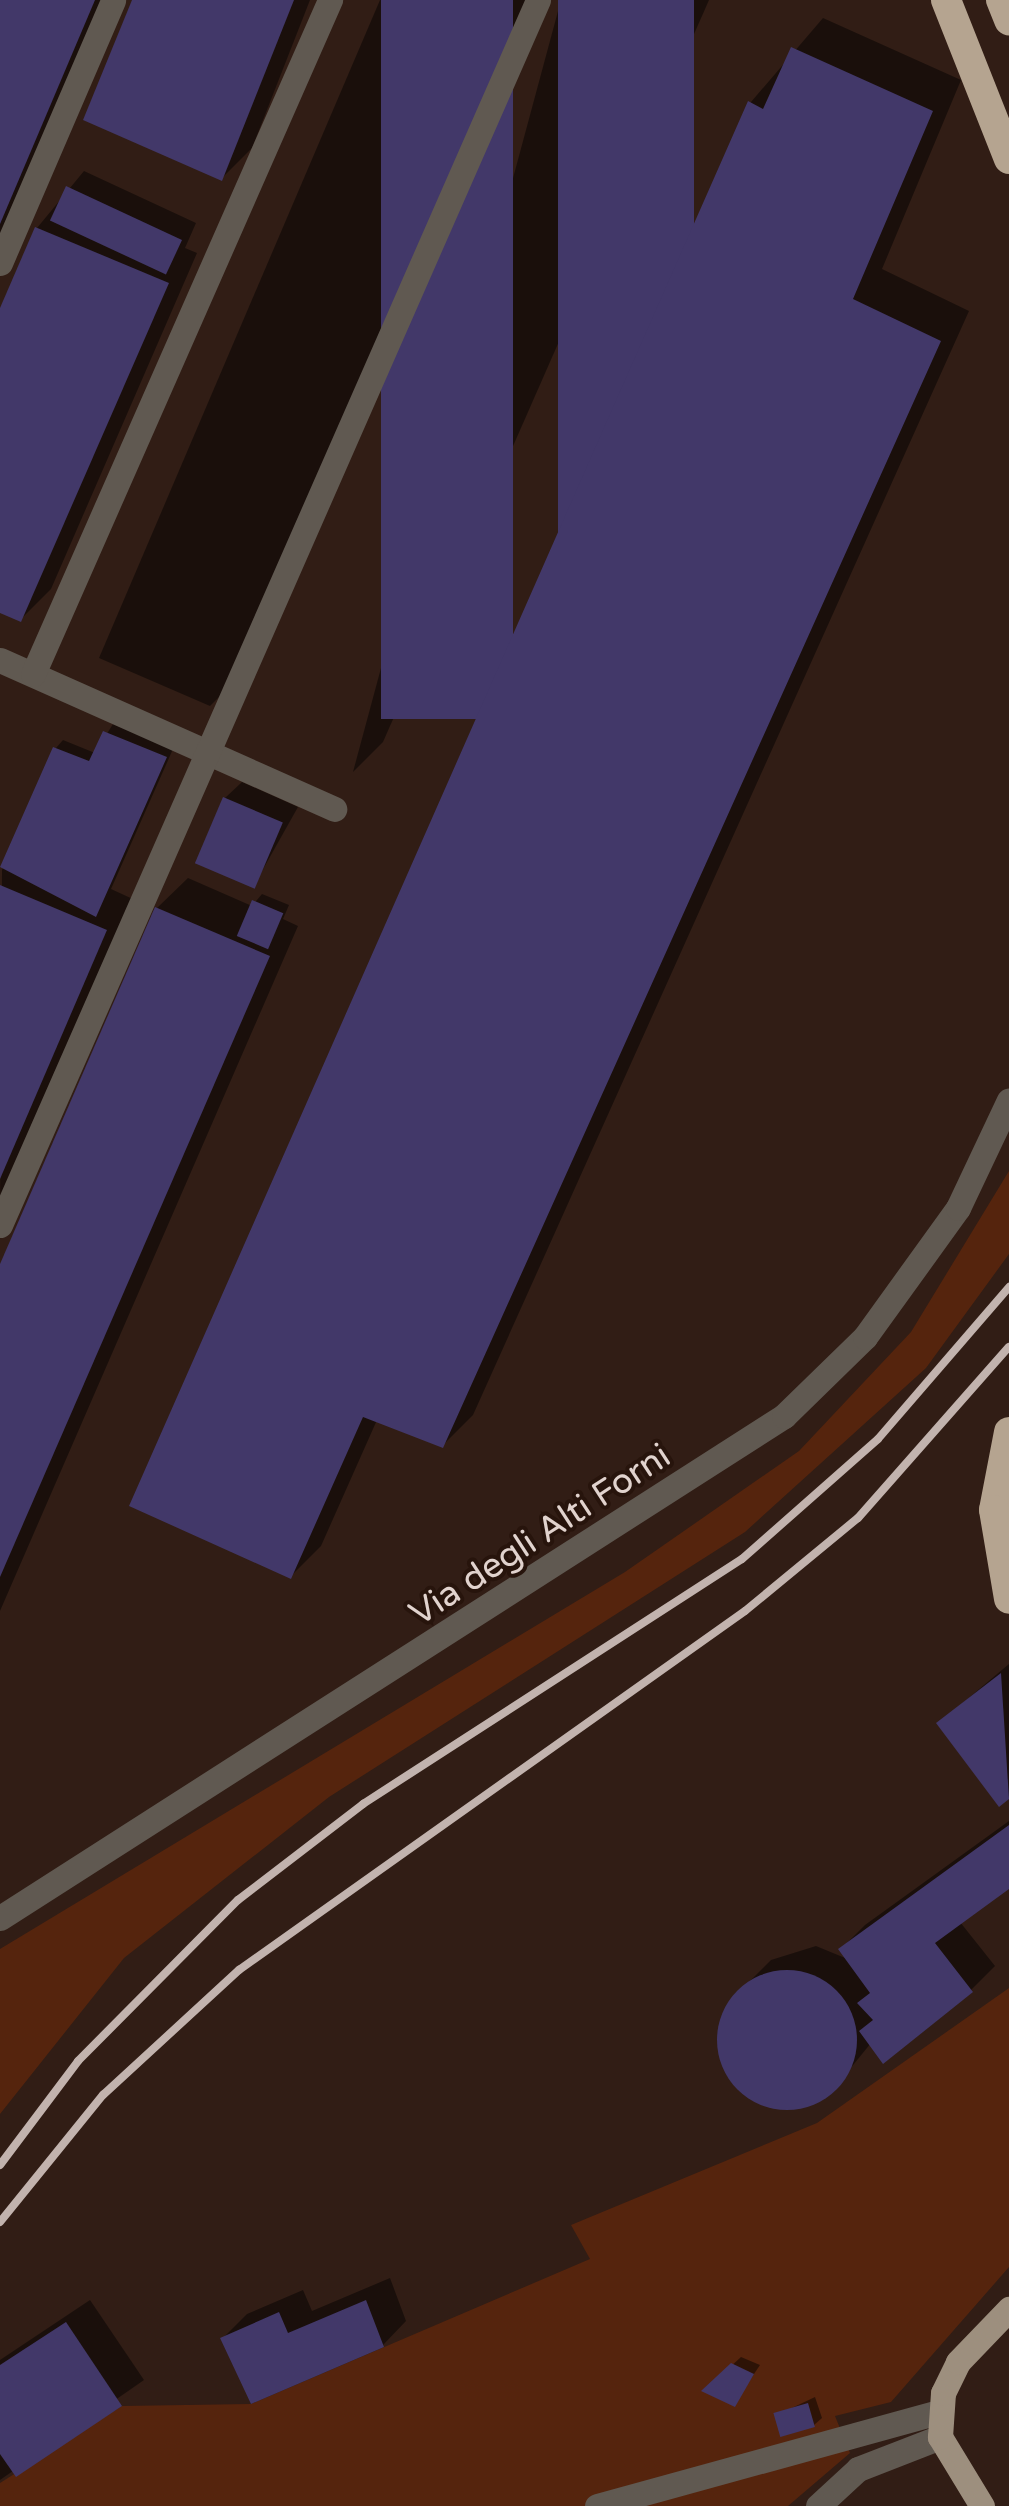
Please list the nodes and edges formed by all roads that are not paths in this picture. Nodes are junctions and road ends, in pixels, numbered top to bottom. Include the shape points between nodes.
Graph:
1 (113, 0) edge
2 (330, 0) edge
3 (538, 0) edge
4 (946, 0) edge
5 (1001, 0) edge
6 (1009, 20) edge
7 (1009, 160) edge
8 (0, 263) edge
9 (0, 660) edge
10 (33, 674) junction
11 (209, 752) junction
12 (334, 809) dead end
13 (1009, 1100) edge
14 (0, 1225) edge
15 (1009, 1432) edge
16 (1009, 1599) edge
17 (0, 1918) edge
18 (1009, 2309) edge
19 (940, 2411) junction
20 (940, 2438) junction
21 (596, 2506) edge
22 (818, 2506) edge
23 (982, 2506) edge

1 - 8 street
2 - 10 street
3 - 11 street
4 - 7 highway
5 - 6 highway
9 - 10 street
10 - 11 street
11 - 12 street
11 - 14 street
13 - 17 street, Via degli Alti Forni via 947,1224 865,1337 784,1416
15 - 16 highway via 994,1510
18 - 19 main road via 958,2362
19 - 20 main road
19 - 21 street
20 - 22 street via 858,2469
20 - 23 main road

